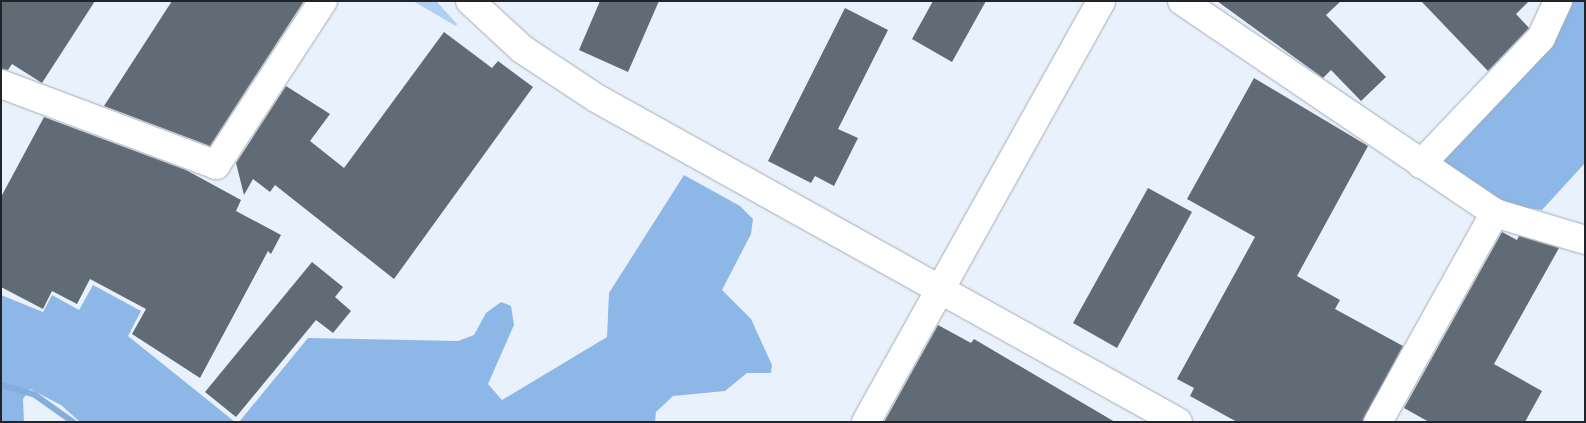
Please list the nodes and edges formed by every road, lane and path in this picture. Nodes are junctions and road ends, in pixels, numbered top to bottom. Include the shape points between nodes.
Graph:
1 (323, 1) edge
2 (470, 1) edge
3 (1101, 1) edge
4 (1182, 1) edge
5 (1558, 1) edge
6 (1, 84) edge
7 (1421, 164) junction
8 (1495, 213) junction
9 (1585, 240) edge
10 (940, 290) junction
11 (866, 422) edge
12 (1178, 422) edge
13 (1378, 422) edge

1 - 6 street via 216,165
2 - 10 street via 558,75
3 - 10 street
4 - 7 street
5 - 7 street via 1542,38
7 - 8 street
8 - 9 street
8 - 13 street
10 - 11 street
10 - 12 street

